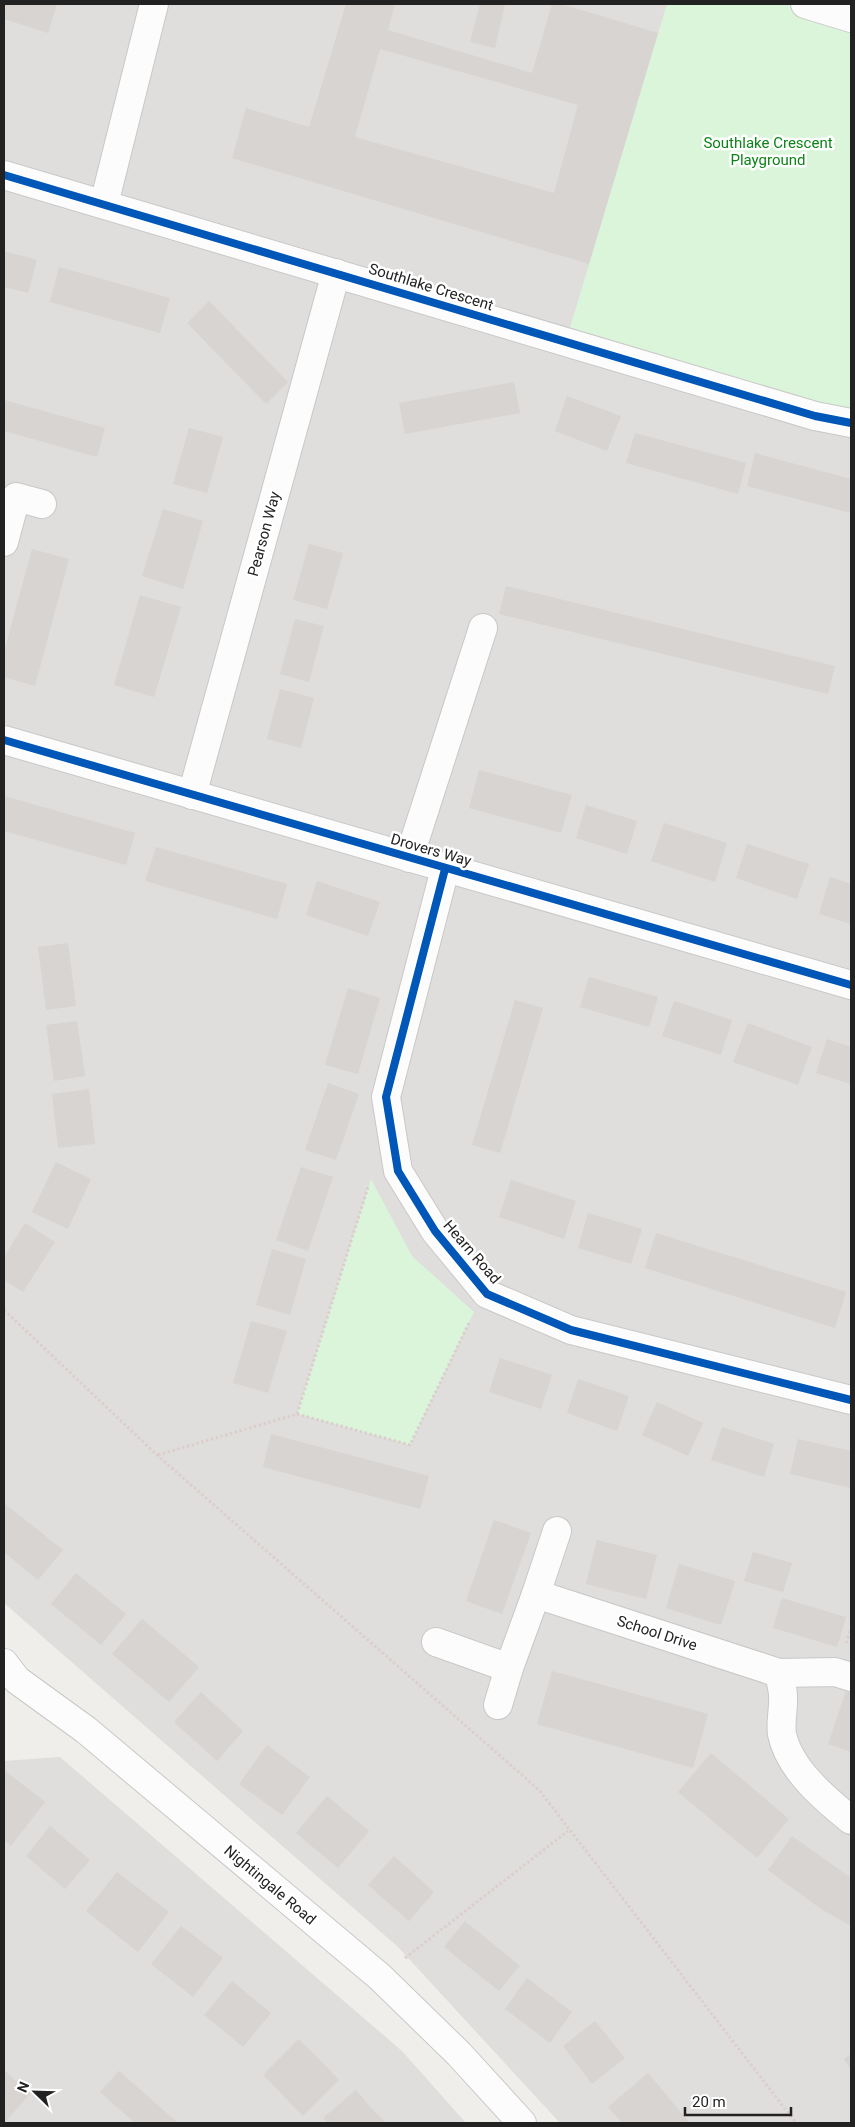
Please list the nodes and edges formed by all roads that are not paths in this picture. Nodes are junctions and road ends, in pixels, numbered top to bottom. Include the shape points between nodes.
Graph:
1 (154, 4) edge
2 (805, 4) edge
3 (851, 18) edge
4 (4, 175) edge
5 (104, 204) junction
6 (336, 273) junction
7 (851, 423) edge
8 (10, 496) edge
9 (42, 504) dead end
10 (4, 542) edge
11 (483, 628) dead end
12 (4, 740) edge
13 (192, 795) junction
14 (409, 858) junction
15 (445, 869) junction
16 (851, 985) edge
17 (851, 1400) edge
18 (557, 1531) dead end
19 (536, 1594) junction
20 (436, 1642) dead end
21 (508, 1668) junction
22 (779, 1673) junction
23 (851, 1677) edge
24 (8, 1680) edge
25 (498, 1705) dead end
26 (851, 1820) edge
27 (522, 2123) edge

1 - 5 street
2 - 3 street
4 - 5 street, Southlake Crescent
5 - 6 street, Southlake Crescent
6 - 7 street, Southlake Crescent via 815,416
6 - 13 street, Pearson Way
8 - 9 street
8 - 10 street
11 - 14 street
12 - 13 street, Drovers Way
13 - 14 street, Drovers Way
14 - 15 street, Drovers Way
15 - 16 street, Drovers Way
15 - 17 street, Hearn Road via 386,1098 398,1172 434,1230 487,1294 571,1330
18 - 19 street
19 - 21 street
19 - 22 street, School Drive
20 - 21 street
21 - 25 street
22 - 23 street, School Drive via 835,1672
22 - 26 street via 783,1695 782,1733 788,1755
24 - 27 street, Nightingale Road via 86,1730 380,1977 459,2054

